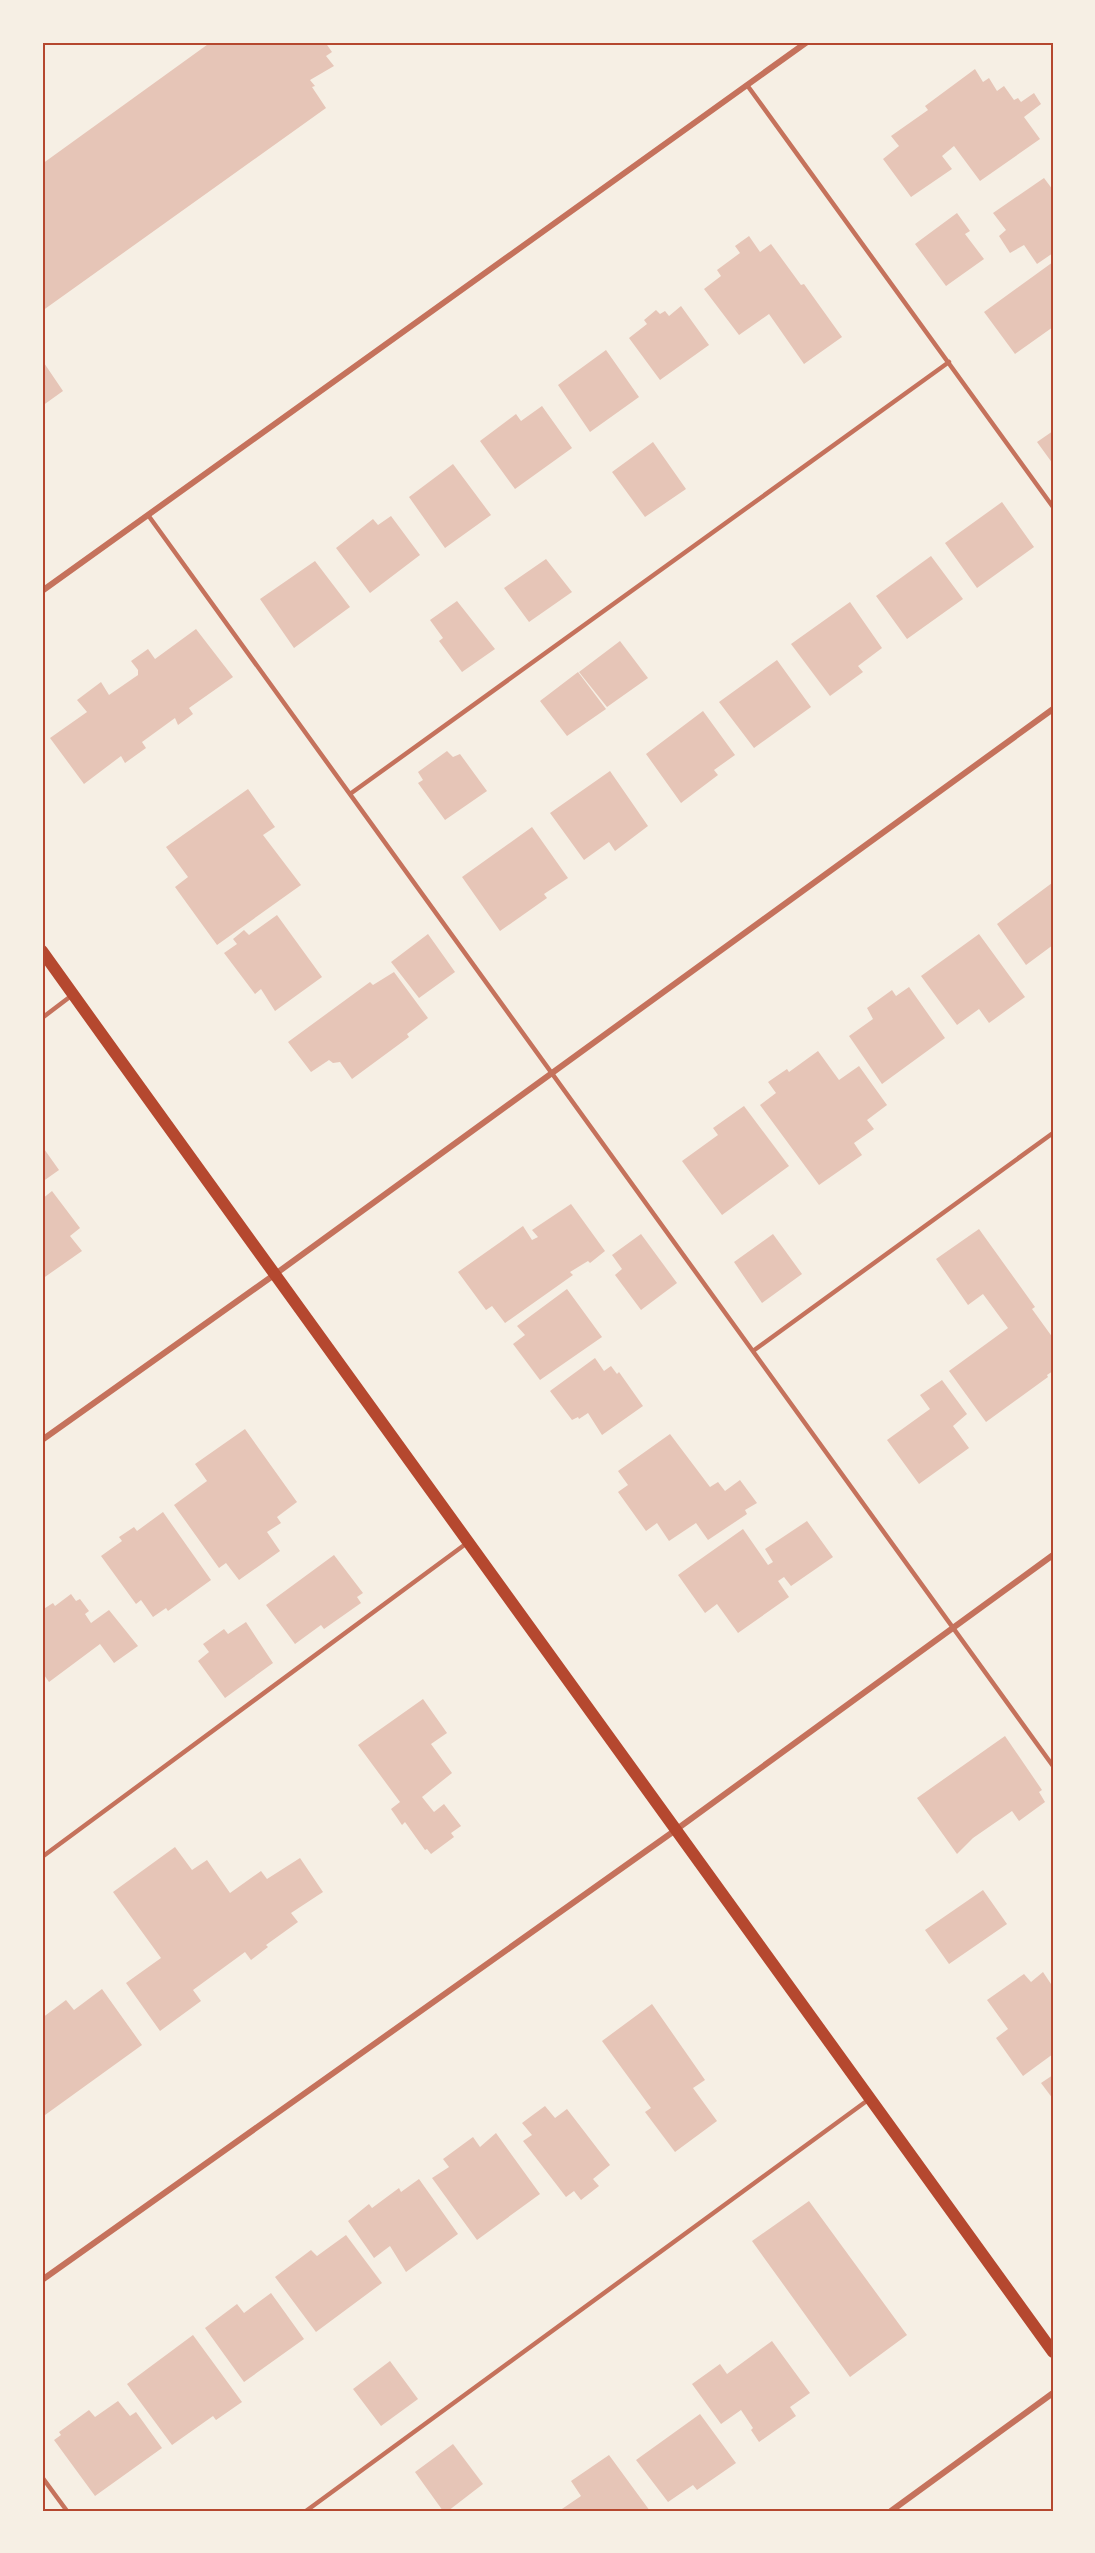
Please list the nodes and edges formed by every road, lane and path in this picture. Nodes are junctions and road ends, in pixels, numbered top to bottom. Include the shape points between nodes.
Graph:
1 (807, 42) edge
2 (747, 85) junction
3 (949, 362) junction
4 (1053, 507) edge
5 (148, 514) junction
6 (42, 591) edge
7 (1053, 709) edge
8 (350, 794) junction
9 (42, 951) edge
10 (74, 995) junction
11 (42, 1018) edge
12 (552, 1072) junction
13 (1053, 1132) edge
14 (274, 1275) junction
15 (753, 1351) junction
16 (42, 1440) edge
17 (468, 1542) junction
18 (1053, 1555) edge
19 (953, 1627) junction
20 (1053, 1766) edge
21 (677, 1829) junction
22 (42, 1857) edge
23 (870, 2098) junction
24 (42, 2280) edge
25 (1053, 2352) edge
26 (1053, 2393) edge
27 (42, 2477) edge
28 (67, 2511) edge
29 (306, 2511) edge
30 (891, 2511) edge

1 - 2 street
2 - 3 lane
2 - 5 street
3 - 4 lane
3 - 8 lane
5 - 6 street
5 - 8 lane
7 - 12 street
8 - 12 lane
9 - 10 main road
10 - 11 lane
10 - 14 main road
12 - 14 street
12 - 15 lane
13 - 15 lane
14 - 16 street
14 - 17 main road
15 - 19 lane
17 - 21 main road
17 - 22 lane
18 - 19 street
19 - 20 lane
19 - 21 street
21 - 23 main road
21 - 24 street
23 - 25 main road
23 - 29 lane
26 - 30 street
27 - 28 lane

